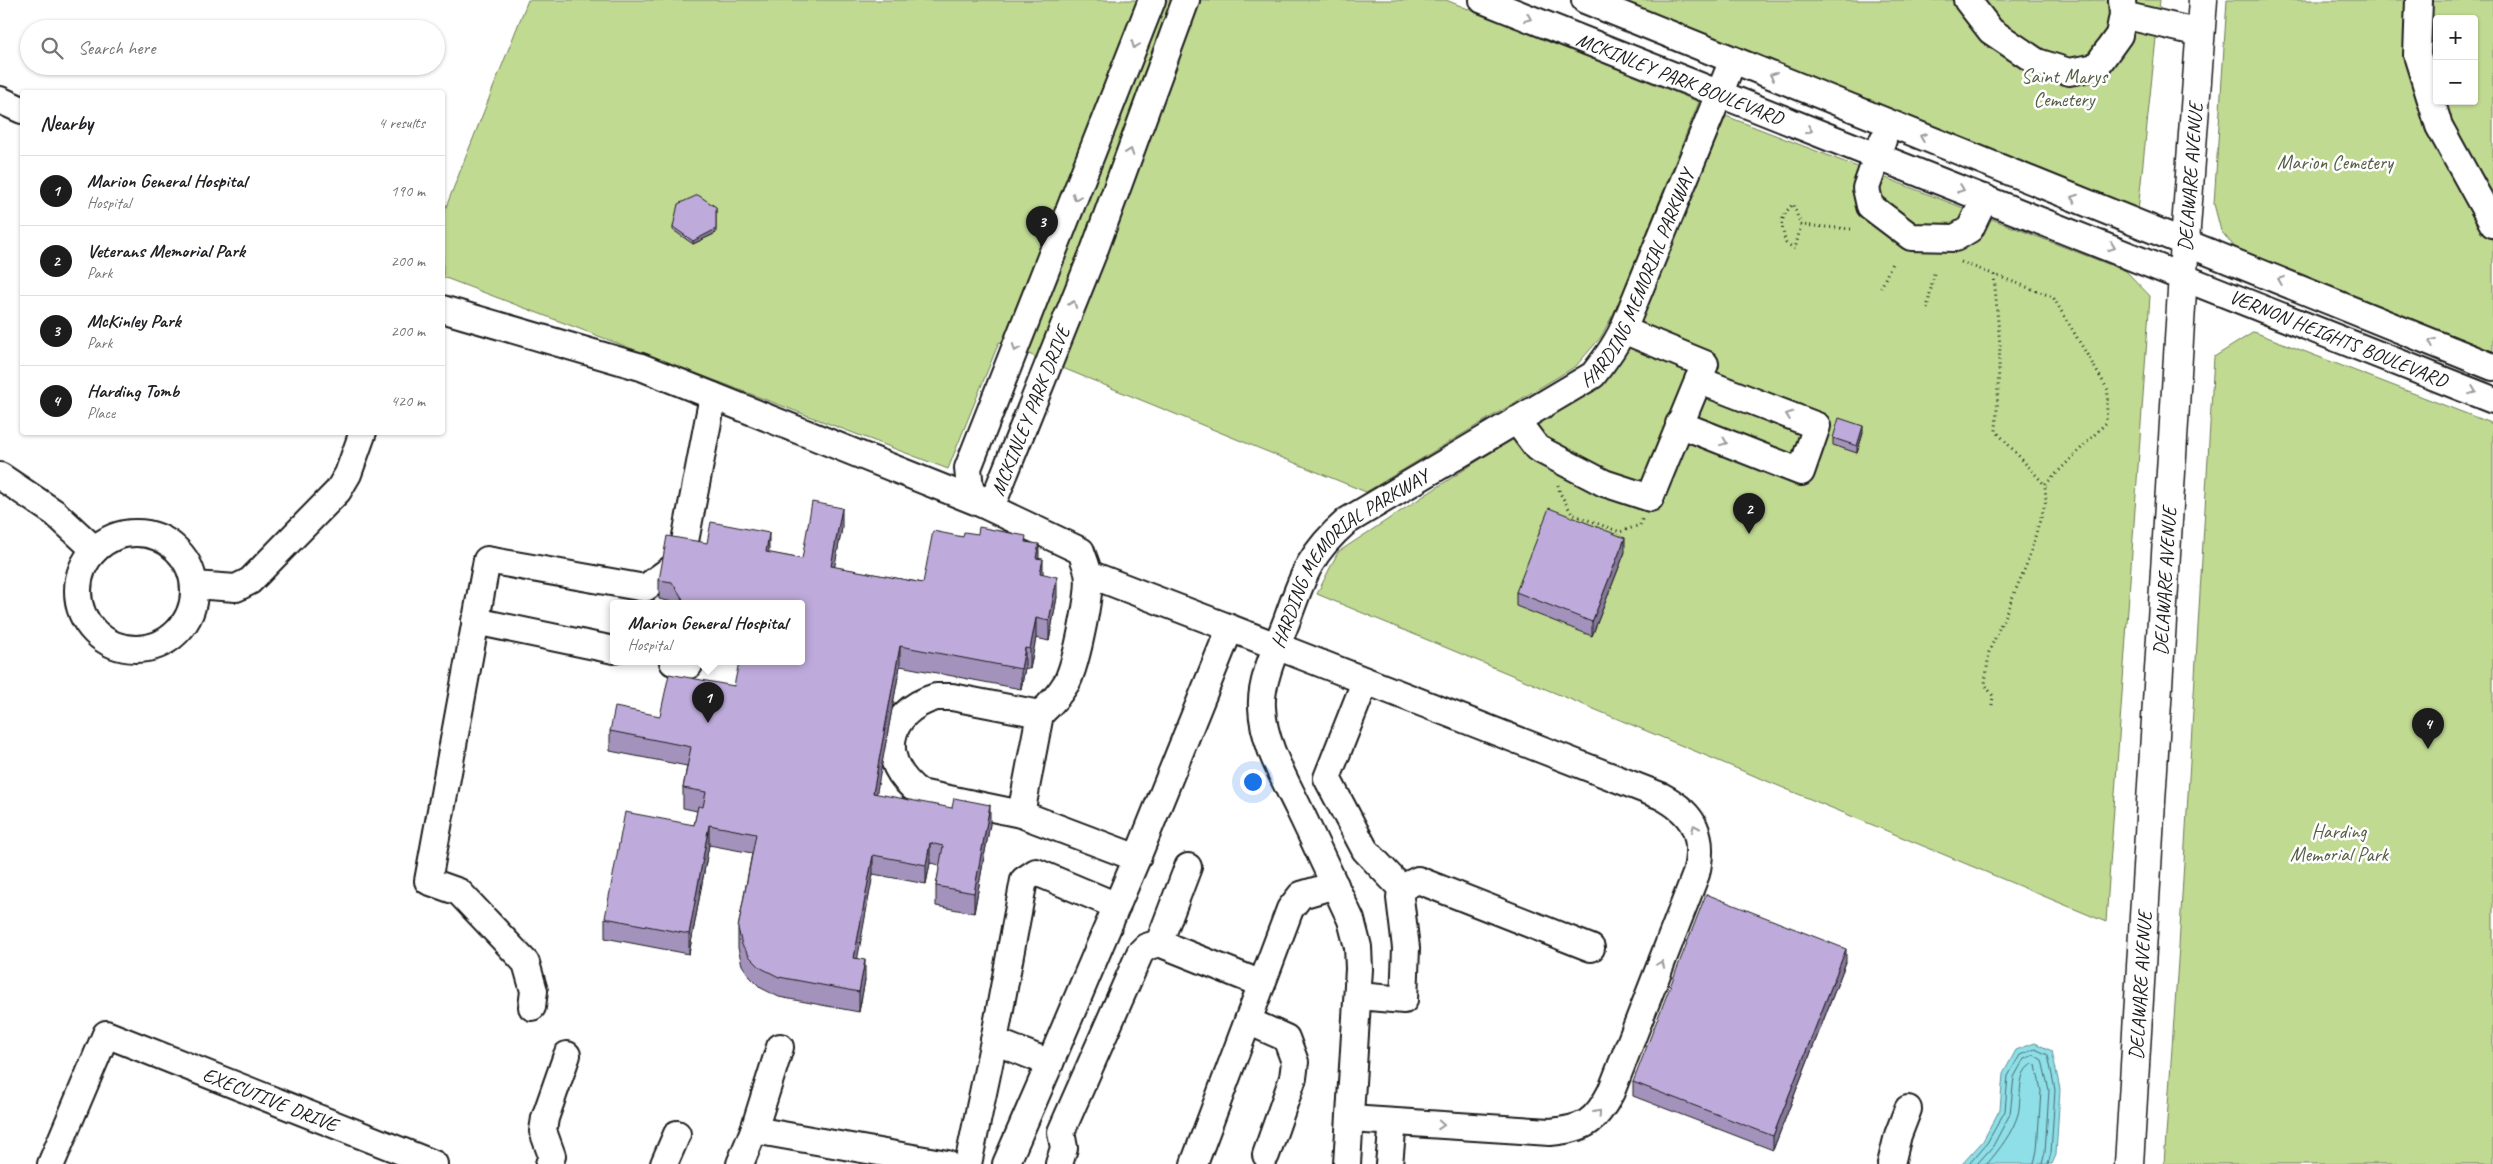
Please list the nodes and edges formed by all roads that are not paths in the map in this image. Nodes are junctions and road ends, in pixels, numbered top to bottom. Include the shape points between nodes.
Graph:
1 (1152, 0) edge
2 (1186, 0) edge
3 (1483, 0) edge
4 (1585, 0) edge
5 (1966, 0) edge
6 (2202, 0) edge
7 (2419, 0) edge
8 (2123, 8) edge
9 (2200, 32) junction
10 (1733, 60) junction
11 (1719, 95) junction
12 (0, 100) edge
13 (20, 109) edge
14 (1888, 122) junction
15 (1877, 156) junction
16 (1985, 198) junction
17 (2493, 224) edge
18 (2185, 241) junction
19 (2184, 275) junction
20 (445, 310) edge
21 (1623, 330) junction
22 (2493, 366) edge
23 (1698, 380) junction
24 (712, 396) junction
25 (2493, 400) edge
26 (1516, 420) junction
27 (1679, 424) junction
28 (362, 435) edge
29 (0, 476) edge
30 (980, 503) junction
31 (96, 550) junction
32 (1089, 574) junction
33 (194, 585) junction
34 (475, 621) junction
35 (1230, 628) junction
36 (1277, 648) junction
37 (610, 649) edge
38 (1365, 682) junction
39 (1040, 714) junction
40 (1021, 814) junction
41 (1137, 858) junction
42 (1188, 867) dead end
43 (1335, 885) junction
44 (1401, 888) junction
45 (1117, 906) junction
46 (1159, 943) junction
47 (1591, 948) dead end
48 (1262, 984) junction
49 (1358, 996) junction
50 (532, 1007) dead end
51 (1248, 1020) junction
52 (994, 1041) junction
53 (780, 1047) dead end
54 (568, 1055) dead end
55 (1050, 1063) junction
56 (1908, 1109) dead end
57 (1350, 1119) junction
58 (1393, 1122) junction
59 (754, 1130) junction
60 (677, 1134) dead end
61 (1266, 1155) dead end
62 (51, 1164) edge
63 (434, 1164) edge
64 (549, 1164) edge
65 (664, 1164) edge
66 (740, 1164) edge
67 (947, 1164) edge
68 (968, 1164) edge
69 (1006, 1164) edge
70 (1059, 1164) edge
71 (1194, 1164) edge
72 (1347, 1164) edge
73 (1390, 1164) edge
74 (1891, 1164) edge
75 (2129, 1164) edge

1 -> 30 street, MCKINLEY PARK DRIVE via 968,468 970,490
30 -> 2 street, MCKINLEY PARK DRIVE via 996,495 1094,251
3 -> 11 street, MCKINLEY PARK BOULEVARD
4 - 10 street, MCKINLEY PARK BOULEVARD
5 - 8 street via 1991,31 2037,62 2069,72 2096,67 2119,35
6 - 9 main road, DELAWARE AVENUE
7 - 17 street via 2417,55 2439,126
8 - 9 street
9 - 18 main road, DELAWARE AVENUE
10 - 11 street, HARDING MEMORIAL PARKWAY
14 -> 10 street, MCKINLEY PARK BOULEVARD
11 -> 15 street, MCKINLEY PARK BOULEVARD
11 - 21 street, HARDING MEMORIAL PARKWAY
12 - 13 street
14 - 15 street
18 -> 14 street, MCKINLEY PARK BOULEVARD
15 -> 16 street, MCKINLEY PARK BOULEVARD
15 - 16 street via 1866,188 1870,206 1911,237 1954,238 1970,229
16 -> 19 street, MCKINLEY PARK BOULEVARD
18 - 19 main road, DELAWARE AVENUE
22 -> 18 street, VERNON HEIGHTS BOULEVARD
19 -> 25 street, VERNON HEIGHTS BOULEVARD
19 - 75 main road, DELAWARE AVENUE
20 - 24 street via 641,367
21 - 23 street via 1705,364
21 - 26 street, HARDING MEMORIAL PARKWAY via 1593,375
23 - 27 street
27 -> 23 street via 1801,472 1817,426
24 - 30 street
24 - 34 street via 681,562 645,588 486,560
26 - 27 street via 1537,448 1604,483 1650,498
26 - 36 street, HARDING MEMORIAL PARKWAY via 1347,521 1331,535 1304,572
28 - 33 street via 338,492 250,581 236,588
29 - 31 street via 55,514
30 - 32 street via 1081,551
31 - 33 street via 108,540 124,534 156,536 182,555
31 - 33 street via 84,566 79,584 80,604 87,622 100,637 117,646 136,649 156,646 173,637 186,622 193,604
32 - 35 street
32 - 39 street via 1086,606 1068,679 1055,701
34 - 37 street
34 - 50 street via 428,881 459,892 526,963 534,991
35 - 36 street
35 - 41 street
36 - 38 street
36 - 43 street, HARDING MEMORIAL PARKWAY via 1261,706 1265,729
38 - 44 street via 1327,778 1365,850
58 -> 38 street via 1550,1132 1573,1130 1589,1123 1602,1111 1611,1092 1693,883 1700,855 1698,836 1691,819 1678,805 1661,796
39 - 40 street
39 - 40 street via 952,697 936,697 920,701 907,710 892,739 892,755 897,770 907,784 920,793
40 - 41 street
41 - 45 street
42 - 46 street
43 - 48 street via 1301,895 1290,909
43 - 49 street, HARDING MEMORIAL PARKWAY via 1351,920 1358,947
44 - 47 street via 1418,880
44 - 49 street via 1406,948 1404,1000
45 - 52 street via 1036,872 1024,880
45 - 55 street
46 - 48 street
46 - 70 street via 1146,947 1140,953 1061,1132 1064,1148
48 - 51 street
49 - 57 street, HARDING MEMORIAL PARKWAY
51 - 61 street via 1286,1038 1295,1062 1293,1078
51 - 71 street
52 - 55 street
52 - 68 street
53 - 59 street
54 - 64 street via 545,1118 543,1131 552,1156
55 - 69 street
56 - 74 street
57 - 58 street
57 - 72 street, HARDING MEMORIAL PARKWAY
58 - 73 street
59 - 66 street
59 - 67 street
60 - 65 street
62 - 63 street, EXECUTIVE DRIVE via 106,1034

